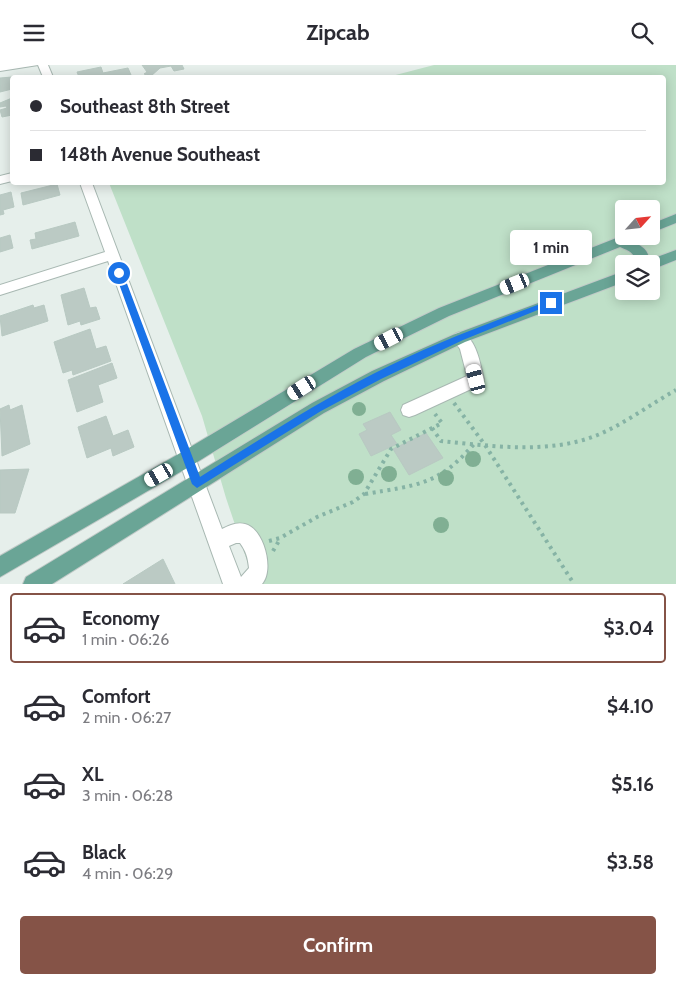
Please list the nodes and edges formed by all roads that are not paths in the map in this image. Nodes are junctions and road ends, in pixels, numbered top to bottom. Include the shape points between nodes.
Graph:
1 (34, 65) edge
2 (0, 68) edge
3 (87, 185) edge
4 (676, 218) edge
5 (660, 225) edge
6 (615, 244) edge
7 (633, 245) edge
8 (112, 255) junction
9 (641, 255) edge
10 (676, 255) edge
11 (660, 261) edge
12 (615, 279) edge
13 (0, 290) edge
14 (460, 337) junction
15 (409, 410) dead end
16 (188, 458) junction
17 (197, 484) junction
18 (218, 541) junction
19 (0, 567) edge
20 (33, 584) edge
21 (233, 584) edge
22 (248, 584) edge

1 - 2 street
3 - 8 street
4 - 5 main road
6 - 16 main road via 403,331 360,353
7 - 9 main road
8 - 13 street
8 - 16 street
10 - 11 main road
12 - 14 main road
14 - 15 street via 468,347 476,379
14 - 17 main road via 318,408
16 - 17 street
16 - 19 main road
17 - 18 street
17 - 20 main road
18 - 21 street
18 - 22 street via 235,533 244,533 251,540 259,571

